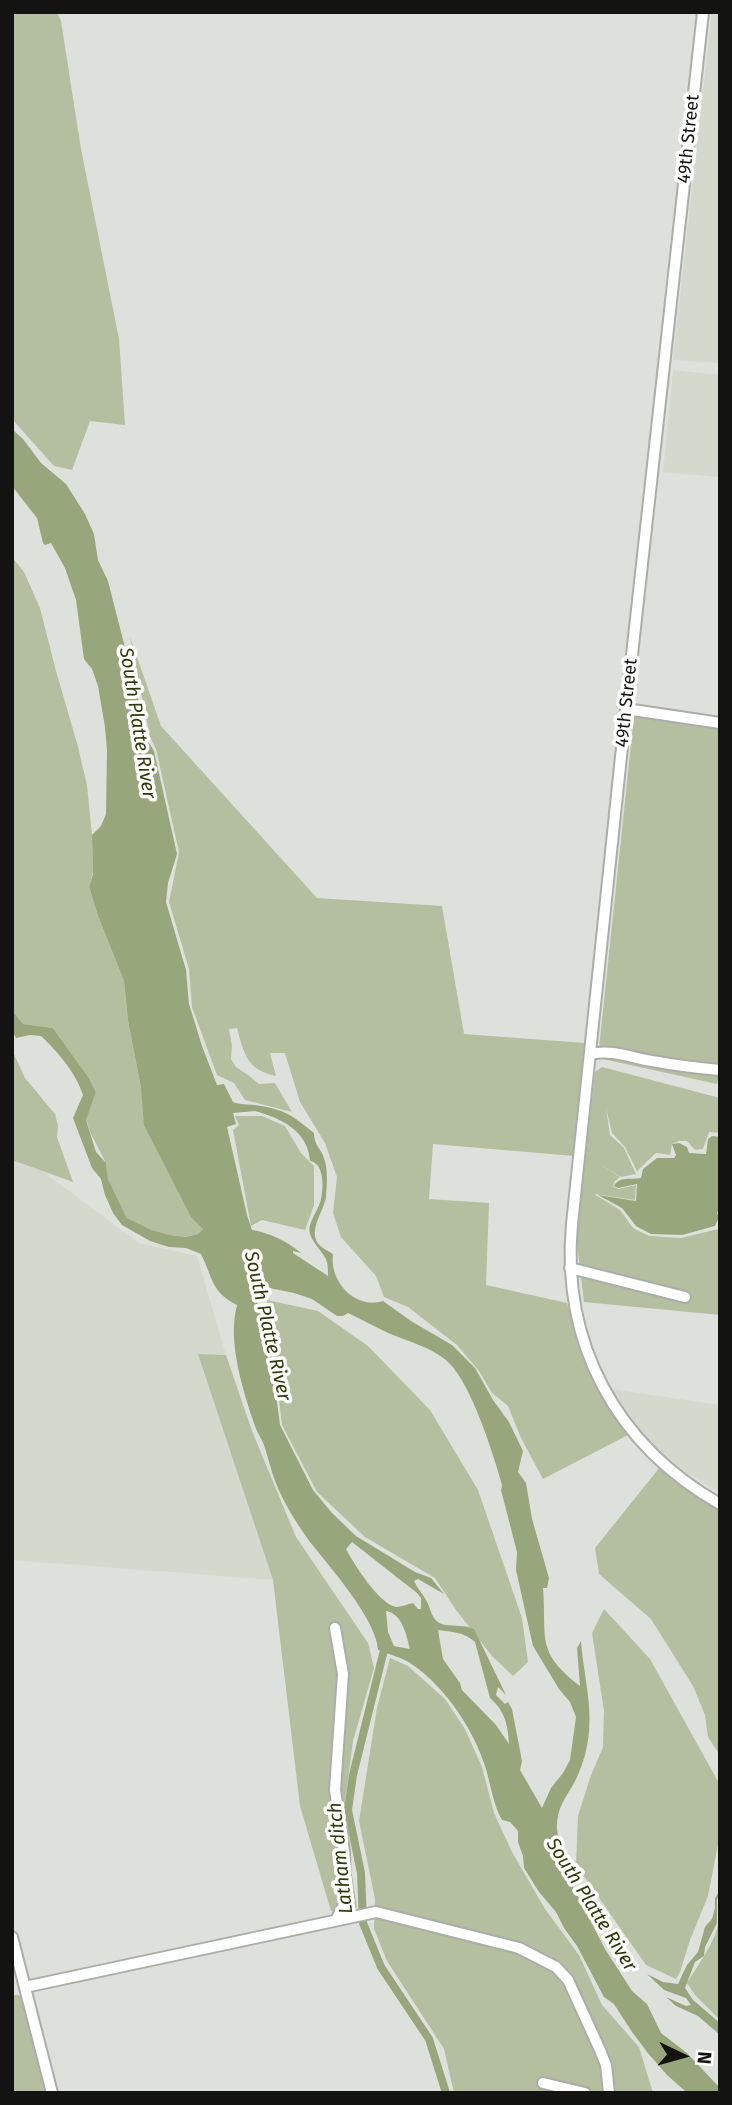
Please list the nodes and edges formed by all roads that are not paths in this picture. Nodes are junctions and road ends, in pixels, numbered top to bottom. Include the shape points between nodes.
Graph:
1 (703, 12) edge
2 (626, 709) junction
3 (720, 723) edge
4 (591, 1054) junction
5 (720, 1070) edge
6 (570, 1268) junction
7 (685, 1297) dead end
8 (720, 1504) edge
9 (335, 1628) dead end
10 (341, 1919) junction
11 (12, 1937) edge
12 (25, 1987) junction
13 (543, 2083) dead end
14 (52, 2093) edge
15 (585, 2093) edge
16 (609, 2093) edge

1 - 2 street, 49th Street
2 - 3 street
2 - 4 street, 49th Street
4 - 5 street via 622,1054
4 - 6 street, 49th Street
6 - 7 street
6 - 8 street, 49th Street via 578,1324 597,1373 622,1417 660,1461
9 - 10 street via 343,1674 335,1790 344,1851
10 - 12 street
10 - 16 street via 376,1913 519,1948 556,1967 568,1980 600,2050
11 - 12 street
12 - 14 street
13 - 15 street

